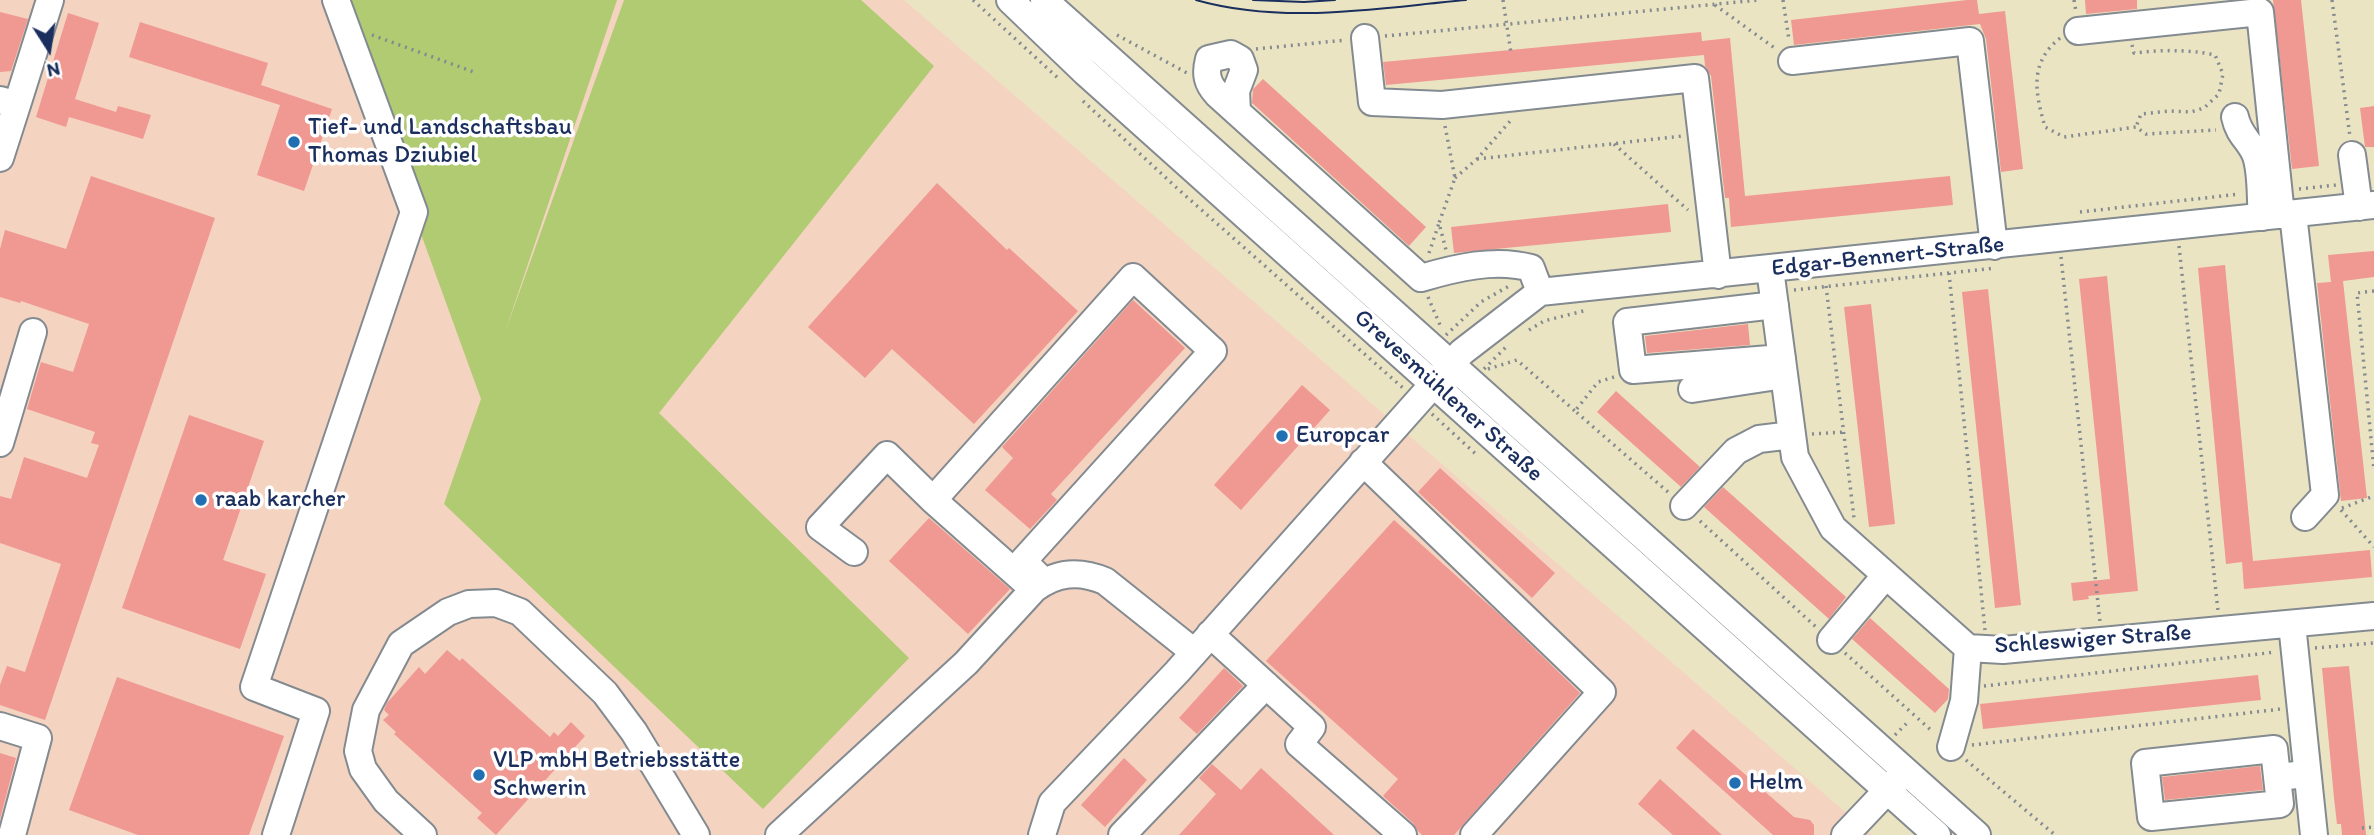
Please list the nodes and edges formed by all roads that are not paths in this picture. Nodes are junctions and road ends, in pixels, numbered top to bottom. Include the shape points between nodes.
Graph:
1 (50, 0) edge
2 (336, 0) edge
3 (1010, 0) edge
4 (1044, 0) edge
5 (2071, 33) road end
6 (1365, 38) road end
7 (1792, 61) road end
8 (9, 103) edge
9 (1237, 111) junction
10 (2230, 126) road end
11 (2352, 155) road end
12 (0, 158) edge
13 (2366, 206) edge
14 (2278, 215) junction
15 (1996, 257) junction
16 (1718, 275) junction
17 (1773, 289) junction
18 (1540, 292) junction
19 (33, 332) dead end
20 (1783, 366) junction
21 (1442, 373) junction
22 (1692, 389) dead end
23 (1792, 435) junction
24 (0, 443) edge
25 (1363, 462) junction
26 (933, 500) junction
27 (1684, 506) road end
28 (2305, 517) dead end
29 (855, 552) dead end
30 (1886, 575) junction
31 (1039, 586) junction
32 (2374, 615) edge
33 (2292, 624) junction
34 (1831, 640) road end
35 (1202, 643) junction
36 (1977, 649) junction
37 (1266, 685) junction
38 (0, 726) edge
39 (1951, 747) road end
40 (1906, 771) junction
41 (2307, 774) junction
42 (2277, 778) junction
43 (1887, 790) junction
44 (12, 835) edge
45 (276, 835) edge
46 (423, 835) edge
47 (696, 835) edge
48 (779, 835) edge
49 (1042, 835) edge
50 (1122, 835) edge
51 (1403, 835) edge
52 (1474, 835) edge
53 (1845, 835) edge
54 (1937, 835) edge
55 (1977, 835) edge
56 (2314, 835) edge

1 - 8 street
2 - 45 street via 414,212 254,687 316,711
3 - 21 street, Grevesmühlener Straße via 1085,72
4 - 21 street, Grevesmühlener Straße
5 - 14 street via 2260,12
6 - 16 street via 1372,102 1441,105 1695,78
7 - 15 street via 1970,41
8 - 12 street
9 - 9 street via 1236,91 1244,70 1240,59 1231,54 1209,59 1206,75 1210,86
9 - 18 street via 1421,278 1451,269 1512,262 1531,268
10 - 14 street via 2250,145
11 - 13 street
13 - 14 street, Edgar-Bennert-Straße
14 - 15 street, Edgar-Bennert-Straße via 2177,226 2065,253
14 - 28 street via 2333,502
15 - 17 street, Edgar-Bennert-Straße via 1825,275
16 - 17 street, Edgar-Bennert-Straße
16 - 18 street, Edgar-Bennert-Straße
17 - 20 street, Schleswiger Straße
17 - 20 street via 1627,322 1633,370
18 - 21 street via 1461,352
19 - 24 street
20 - 22 street
20 - 23 street, Schleswiger Straße
21 - 25 street
21 - 40 street, Grevesmühlener Straße
21 - 43 street, Grevesmühlener Straße
23 - 27 street via 1759,439 1736,451
23 - 30 street, Schleswiger Straße via 1794,457 1833,528
25 - 35 street
25 - 52 street via 1602,692
26 - 29 street via 887,455 820,527
26 - 31 street
26 - 31 street via 1133,276 1213,351 1023,561
30 - 34 street
30 - 36 street, Schleswiger Straße
31 - 35 street via 1074,573 1090,575
31 - 48 street via 966,663
32 - 33 street, Schleswiger Straße
33 - 36 street, Schleswiger Straße
33 - 41 street
35 - 37 street
35 - 49 street via 1052,803
36 - 39 street
37 - 50 street
37 - 51 street via 1312,727 1299,744
38 - 44 street via 38,738
40 - 43 street
40 - 55 street, Grevesmühlener Straße
41 - 42 street
41 - 56 street
42 - 42 street via 2274,750 2145,763 2151,817 2280,804
43 - 53 street
43 - 54 street, Grevesmühlener Straße
46 - 47 street via 386,801 363,769 358,751 366,710 401,644 448,612 469,604 496,604 520,612 605,693

